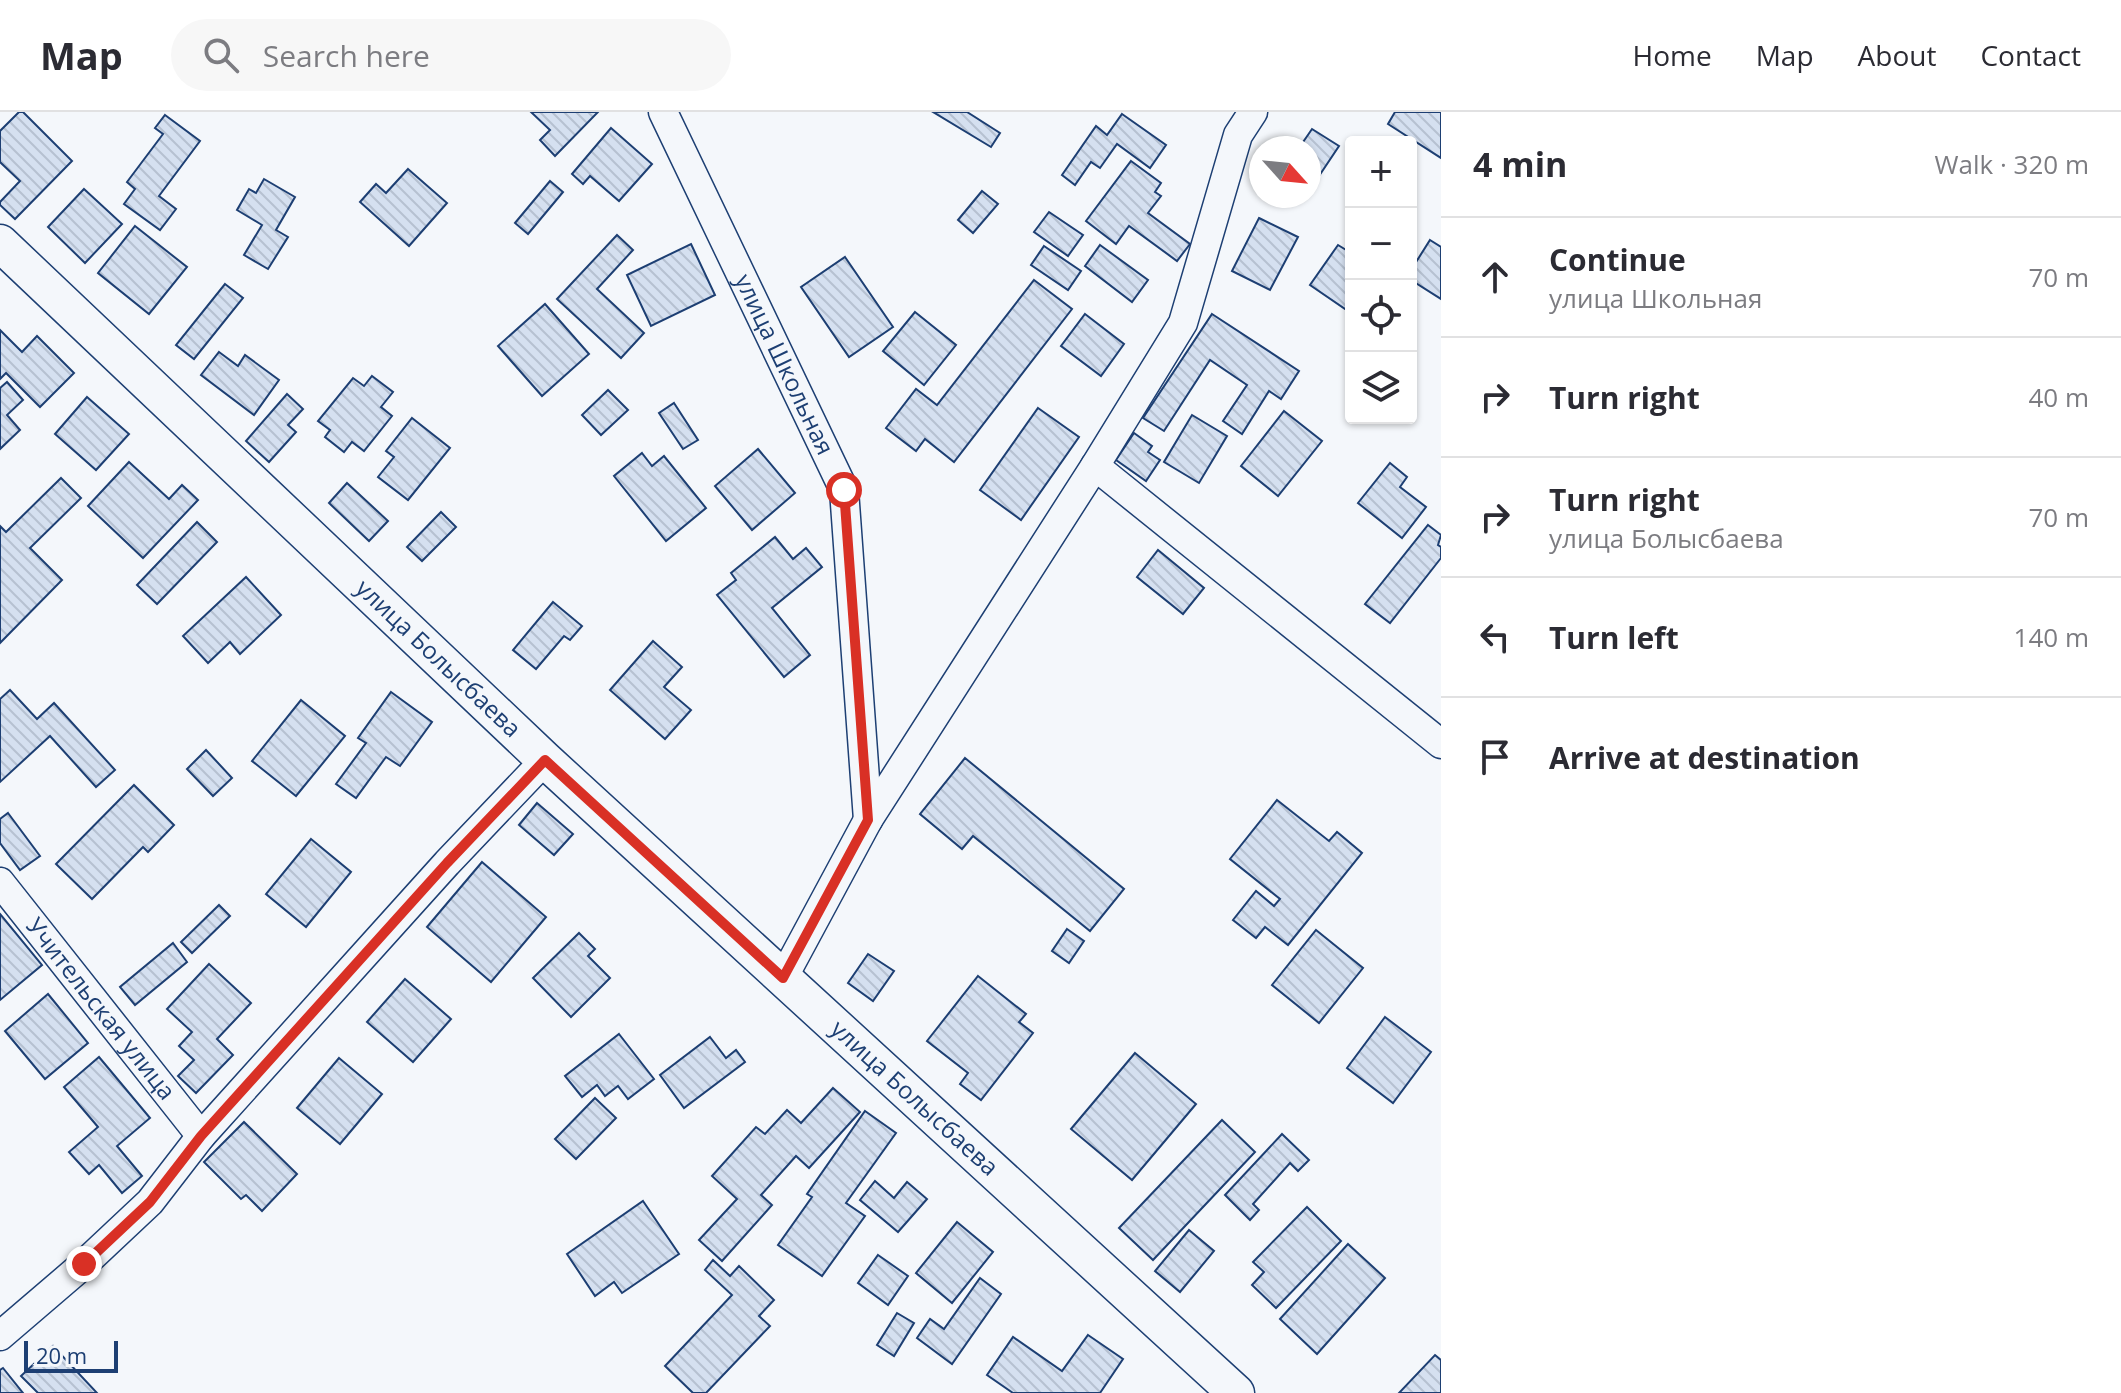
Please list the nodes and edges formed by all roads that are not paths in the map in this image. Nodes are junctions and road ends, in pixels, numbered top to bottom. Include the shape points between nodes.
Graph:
1 (663, 112) edge
2 (1253, 112) edge
3 (0, 243) edge
4 (1095, 466) junction
5 (1441, 744) edge
6 (545, 760) junction
7 (868, 820) junction
8 (0, 882) edge
9 (783, 978) junction
10 (201, 1136) junction
11 (0, 1336) edge
12 (1236, 1393) edge

1 - 7 street, улица Школьная via 844,490
2 - 4 street via 1238,135 1183,323
3 - 6 street, улица Болысбаева
4 - 5 street
4 - 7 street
6 - 9 street, улица Болысбаева
6 - 10 street
7 - 9 street
8 - 10 street, Учительская улица
9 - 12 street, улица Болысбаева
10 - 11 street via 150,1202

